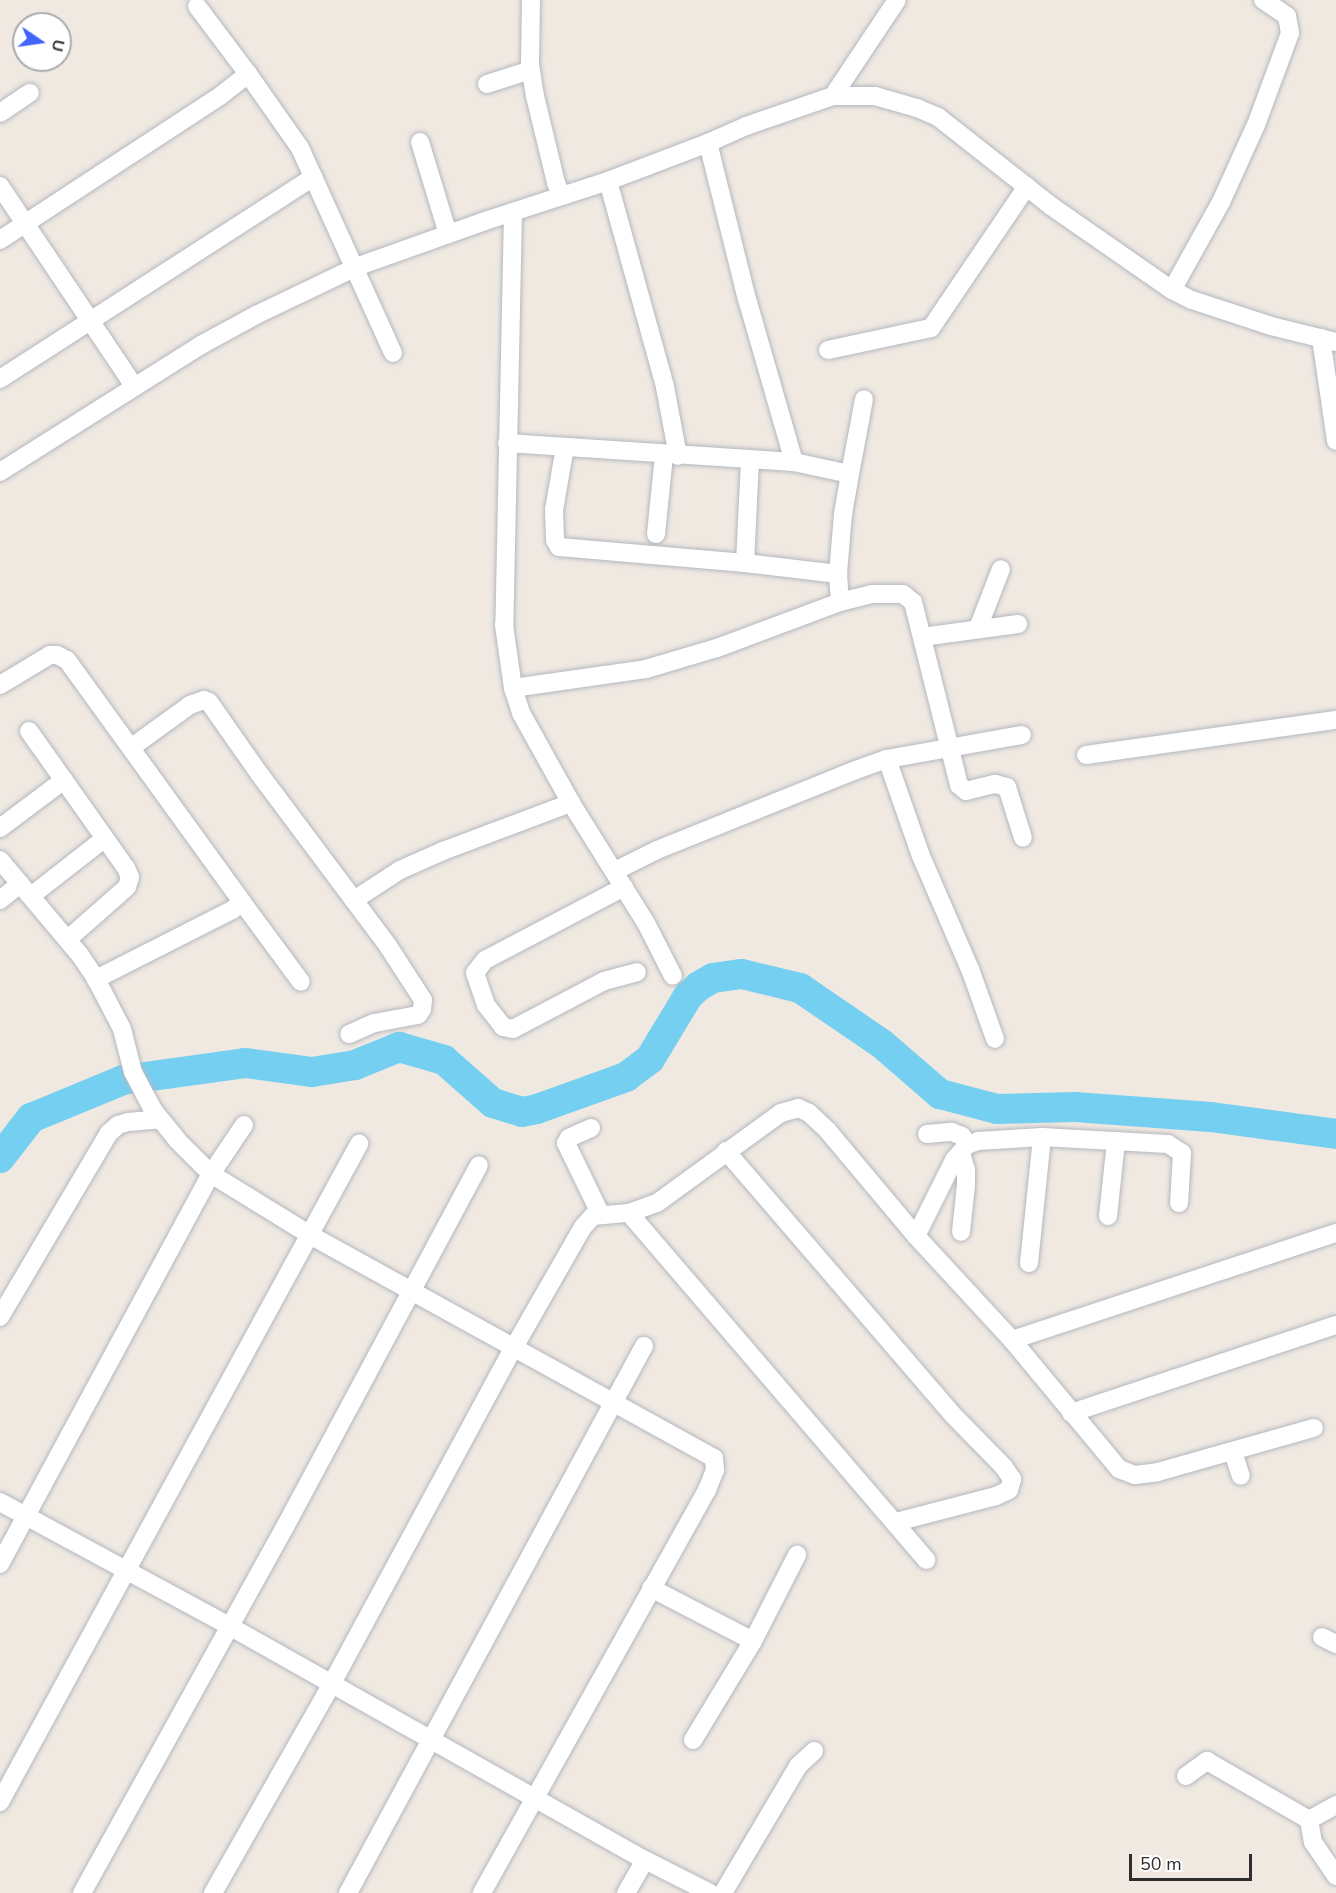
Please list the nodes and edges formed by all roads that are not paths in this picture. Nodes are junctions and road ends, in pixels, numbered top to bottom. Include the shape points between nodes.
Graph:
1 (897, 0) edge
2 (1263, 0) edge
3 (534, 1) edge
4 (198, 6) dead end
5 (531, 70) junction
6 (248, 74) junction
7 (487, 84) dead end
8 (30, 93) dead end
9 (833, 96) junction
10 (0, 113) edge
11 (420, 142) dead end
12 (708, 144) junction
13 (313, 177) junction
14 (608, 181) junction
15 (0, 186) edge
16 (1027, 186) junction
17 (562, 195) junction
18 (513, 212) junction
19 (25, 223) junction
20 (448, 234) junction
21 (0, 240) edge
22 (356, 267) junction
23 (1172, 290) junction
24 (88, 321) junction
25 (1328, 340) edge
26 (828, 350) dead end
27 (393, 353) dead end
28 (0, 378) edge
29 (133, 385) junction
30 (864, 399) dead end
31 (1336, 441) edge
32 (507, 443) junction
33 (565, 447) junction
34 (671, 455) junction
35 (750, 459) junction
36 (794, 462) junction
37 (0, 472) edge
38 (850, 474) junction
39 (656, 534) dead end
40 (745, 563) junction
41 (1001, 569) dead end
42 (838, 574) junction
43 (840, 602) junction
44 (1018, 624) dead end
45 (978, 628) junction
46 (922, 637) junction
47 (0, 685) edge
48 (513, 688) junction
49 (1336, 720) edge
50 (29, 731) dead end
51 (1022, 735) dead end
52 (132, 747) junction
53 (951, 747) junction
54 (1086, 755) dead end
55 (887, 759) junction
56 (64, 780) junction
57 (571, 803) junction
58 (0, 828) edge
59 (1023, 838) dead end
60 (104, 839) junction
61 (0, 860) edge
62 (615, 871) junction
63 (624, 887) junction
64 (25, 890) junction
65 (0, 900) edge
66 (354, 900) junction
67 (242, 902) junction
68 (68, 939) junction
69 (637, 972) dead end
70 (673, 976) dead end
71 (96, 979) junction
72 (301, 982) dead end
73 (349, 1034) dead end
74 (995, 1039) dead end
75 (157, 1115) junction
76 (244, 1125) dead end
77 (591, 1128) dead end
78 (927, 1134) dead end
79 (1041, 1137) junction
80 (1116, 1141) junction
81 (359, 1144) dead end
82 (964, 1149) junction
83 (726, 1151) junction
84 (479, 1165) dead end
85 (211, 1174) junction
86 (1179, 1203) dead end
87 (629, 1213) junction
88 (601, 1215) junction
89 (1108, 1216) dead end
90 (961, 1232) dead end
91 (1336, 1233) edge
92 (310, 1235) junction
93 (916, 1236) junction
94 (1029, 1263) dead end
95 (412, 1291) junction
96 (0, 1317) edge
97 (1336, 1325) edge
98 (1012, 1340) junction
99 (644, 1346) dead end
100 (513, 1349) junction
101 (615, 1403) junction
102 (1071, 1413) junction
103 (1314, 1428) dead end
104 (1233, 1452) junction
105 (1240, 1476) dead end
106 (0, 1502) edge
107 (26, 1516) junction
108 (896, 1522) junction
109 (797, 1555) dead end
110 (926, 1560) dead end
111 (0, 1564) edge
112 (126, 1570) junction
113 (651, 1588) junction
114 (231, 1627) junction
115 (753, 1641) junction
116 (331, 1684) junction
117 (693, 1740) dead end
118 (432, 1741) junction
119 (814, 1751) dead end
120 (1186, 1776) dead end
121 (535, 1799) junction
122 (0, 1802) edge
123 (1336, 1805) edge
124 (1309, 1820) junction
125 (645, 1860) junction
126 (1336, 1876) edge
127 (82, 1893) edge
128 (213, 1893) edge
129 (348, 1893) edge
130 (482, 1893) edge
131 (626, 1893) edge
132 (710, 1893) edge
133 (723, 1893) edge

1 - 9 street
2 - 23 street via 1287,16 1290,33 1256,125 1221,202
3 - 5 street
4 - 6 street
5 - 7 street
5 - 17 street via 545,143
6 - 13 street via 300,148
6 - 19 street
8 - 10 street
9 - 12 street via 746,126
9 - 16 street via 875,96 938,117
11 - 20 street
12 - 14 street
12 - 36 street
13 - 22 street
13 - 24 street
14 - 17 street
14 - 34 street via 664,387
15 - 19 street
16 - 23 street
16 - 26 street via 931,328
17 - 18 street
18 - 20 street
18 - 32 street
19 - 21 street
19 - 24 street
20 - 22 street
22 - 27 street
22 - 29 street via 256,315
23 - 25 street via 1226,312
24 - 28 street
24 - 29 street
25 - 31 street
29 - 37 street
30 - 38 street
32 - 33 street
32 - 48 street via 504,640
33 - 34 street
33 - 40 street via 554,510 559,548
34 - 35 street
34 - 39 street
35 - 36 street
35 - 40 street
36 - 38 street
38 - 42 street
40 - 42 street
41 - 45 street
42 - 43 street
43 - 46 street via 872,594 903,594 913,602
43 - 48 street via 646,669
44 - 45 street
45 - 46 street
46 - 53 street
47 - 52 street via 50,655 62,657
48 - 57 street via 521,713
49 - 54 street
50 - 56 street
51 - 53 street
52 - 66 street via 190,705 209,702
52 - 67 street
53 - 55 street
53 - 59 street via 963,790 995,784 1007,787
55 - 62 street via 766,805
55 - 74 street via 921,856 970,969
56 - 58 street
56 - 60 street
57 - 62 street
57 - 66 street via 400,870
60 - 64 street
60 - 68 street via 126,868 129,884
61 - 64 street
62 - 63 street
63 - 69 street via 485,960 475,973 486,1005 503,1027 513,1029 604,981
63 - 70 street
64 - 65 street
64 - 68 street
66 - 73 street via 423,1000 418,1015 374,1023
67 - 71 street
67 - 72 street
68 - 71 street
71 - 75 street via 122,1029 133,1072
75 - 85 street
75 - 96 street via 118,1125 101,1143
76 - 85 street
77 - 88 street via 566,1143
78 - 82 street via 952,1132 962,1136
79 - 80 street
79 - 82 street via 978,1141
79 - 94 street
80 - 86 street via 1168,1144 1180,1150
80 - 89 street
81 - 92 street
82 - 90 street via 966,1185
82 - 93 street via 954,1160
83 - 87 street via 657,1203
83 - 93 street via 781,1113 798,1108 809,1113
83 - 108 street via 1012,1479 1010,1490 996,1496
84 - 95 street
85 - 92 street
85 - 107 street
87 - 88 street
87 - 108 street
88 - 100 street via 593,1216 583,1227
91 - 98 street
92 - 95 street
92 - 112 street
93 - 98 street
95 - 100 street
95 - 114 street
97 - 102 street
98 - 102 street
99 - 101 street
100 - 101 street
100 - 116 street
101 - 113 street via 707,1453 716,1464 706,1490
101 - 118 street
102 - 104 street via 1119,1468 1136,1475
103 - 104 street
104 - 105 street
106 - 107 street
107 - 111 street
107 - 112 street
108 - 110 street
109 - 115 street
112 - 114 street
112 - 122 street
113 - 115 street
113 - 121 street
114 - 116 street
114 - 127 street
115 - 117 street
116 - 118 street
116 - 128 street
118 - 121 street
118 - 129 street
119 - 133 street via 798,1766
120 - 124 street via 1207,1761
121 - 125 street
121 - 130 street
123 - 124 street
124 - 126 street via 1313,1842
125 - 131 street
125 - 132 street

